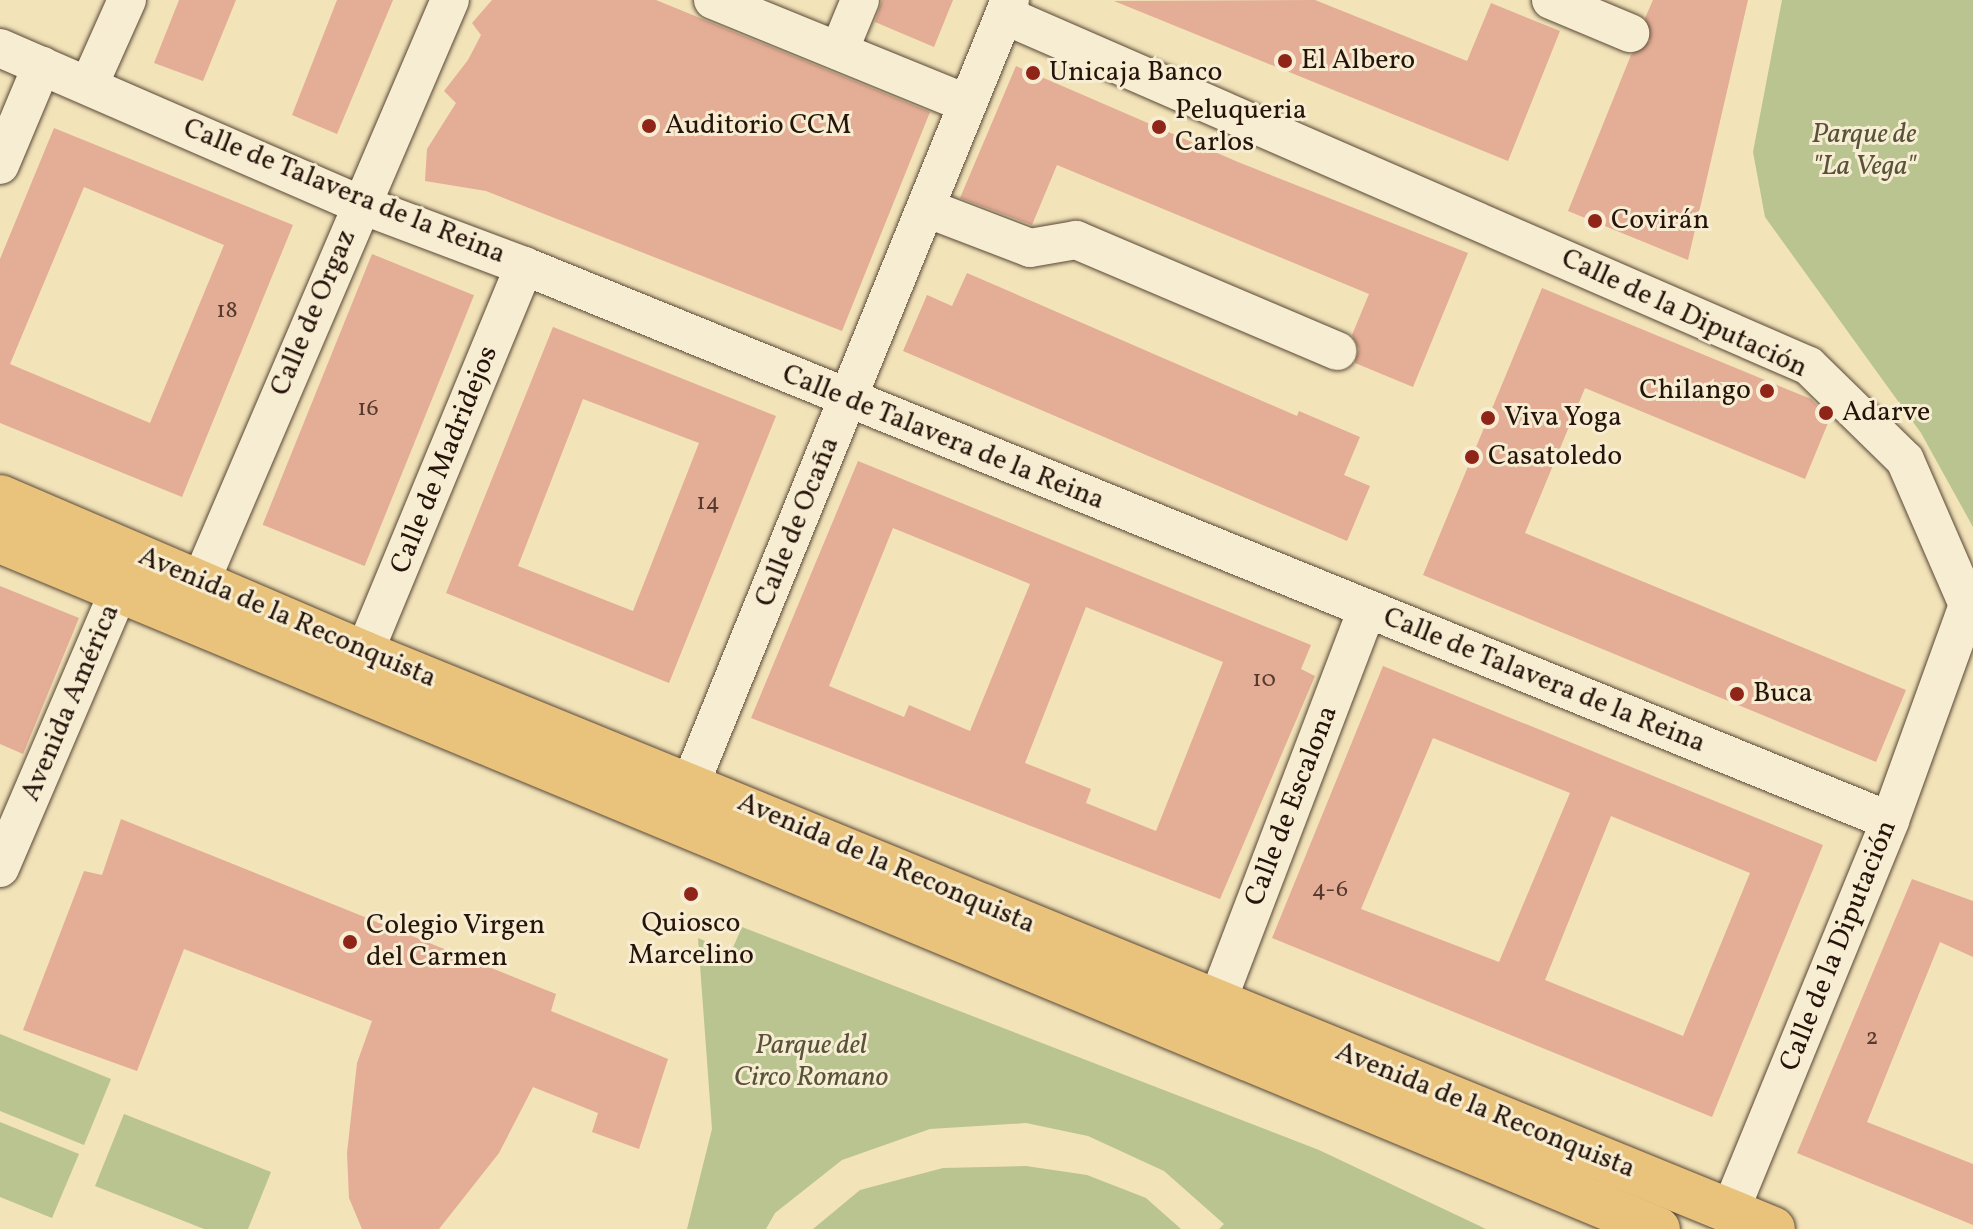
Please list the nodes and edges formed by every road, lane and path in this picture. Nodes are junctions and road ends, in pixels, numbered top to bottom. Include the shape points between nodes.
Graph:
1 (127, 0) edge
2 (450, 0) edge
3 (860, 0) edge
4 (1551, 0) edge
5 (719, 1) edge
6 (1007, 7) edge
7 (1630, 33) dead end
8 (0, 48) edge
9 (839, 51) junction
10 (42, 65) junction
11 (89, 85) junction
12 (968, 104) junction
13 (0, 165) edge
14 (359, 204) junction
15 (926, 208) junction
16 (524, 266) junction
17 (1337, 351) dead end
18 (848, 401) junction
19 (0, 497) edge
20 (0, 541) edge
21 (188, 578) junction
22 (118, 593) junction
23 (1367, 609) junction
24 (364, 653) junction
25 (684, 802) junction
26 (13, 807) edge
27 (1890, 821) junction
28 (0, 868) edge
29 (1217, 1002) junction
30 (1730, 1211) junction
31 (1658, 1229) edge
32 (1773, 1229) edge

1 - 11 street
2 - 14 street, Calle de Orgaz
3 - 9 street
4 - 7 street
5 - 9 street
6 - 12 street, Calle de Ocaña
6 - 27 street, Calle de la Diputación via 1809,366 1905,460 1968,605
8 - 10 street, Calle de Talavera de la Reina
9 - 12 street
10 - 11 street, Calle de Talavera de la Reina
10 - 13 street
11 - 14 street, Calle de Talavera de la Reina
12 - 15 street, Calle de Ocaña
14 - 16 street, Calle de Talavera de la Reina
14 - 21 street, Calle de Orgaz
15 - 17 street via 1030,248 1076,240
15 - 18 street, Calle de Ocaña
16 - 18 street, Calle de Talavera de la Reina
16 - 24 street, Calle de Madridejos
18 - 23 street, Calle de Talavera de la Reina
18 - 25 street, Calle de Ocaña
19 - 21 main road, Avenida de la Reconquista
20 - 22 main road, Avenida de la Reconquista
21 - 22 street, Avenida América
21 - 24 main road, Avenida de la Reconquista
22 - 25 main road, Avenida de la Reconquista
22 - 26 street, Avenida América
23 - 27 street, Calle de Talavera de la Reina
23 - 29 street, Calle de Escalona
24 - 25 main road, Avenida de la Reconquista
25 - 29 main road, Avenida de la Reconquista
25 - 31 main road, Avenida de la Reconquista
26 - 28 street, Avenida América
27 - 30 street, Calle de la Diputación
29 - 30 main road, Avenida de la Reconquista
30 - 32 main road, Avenida de la Reconquista

